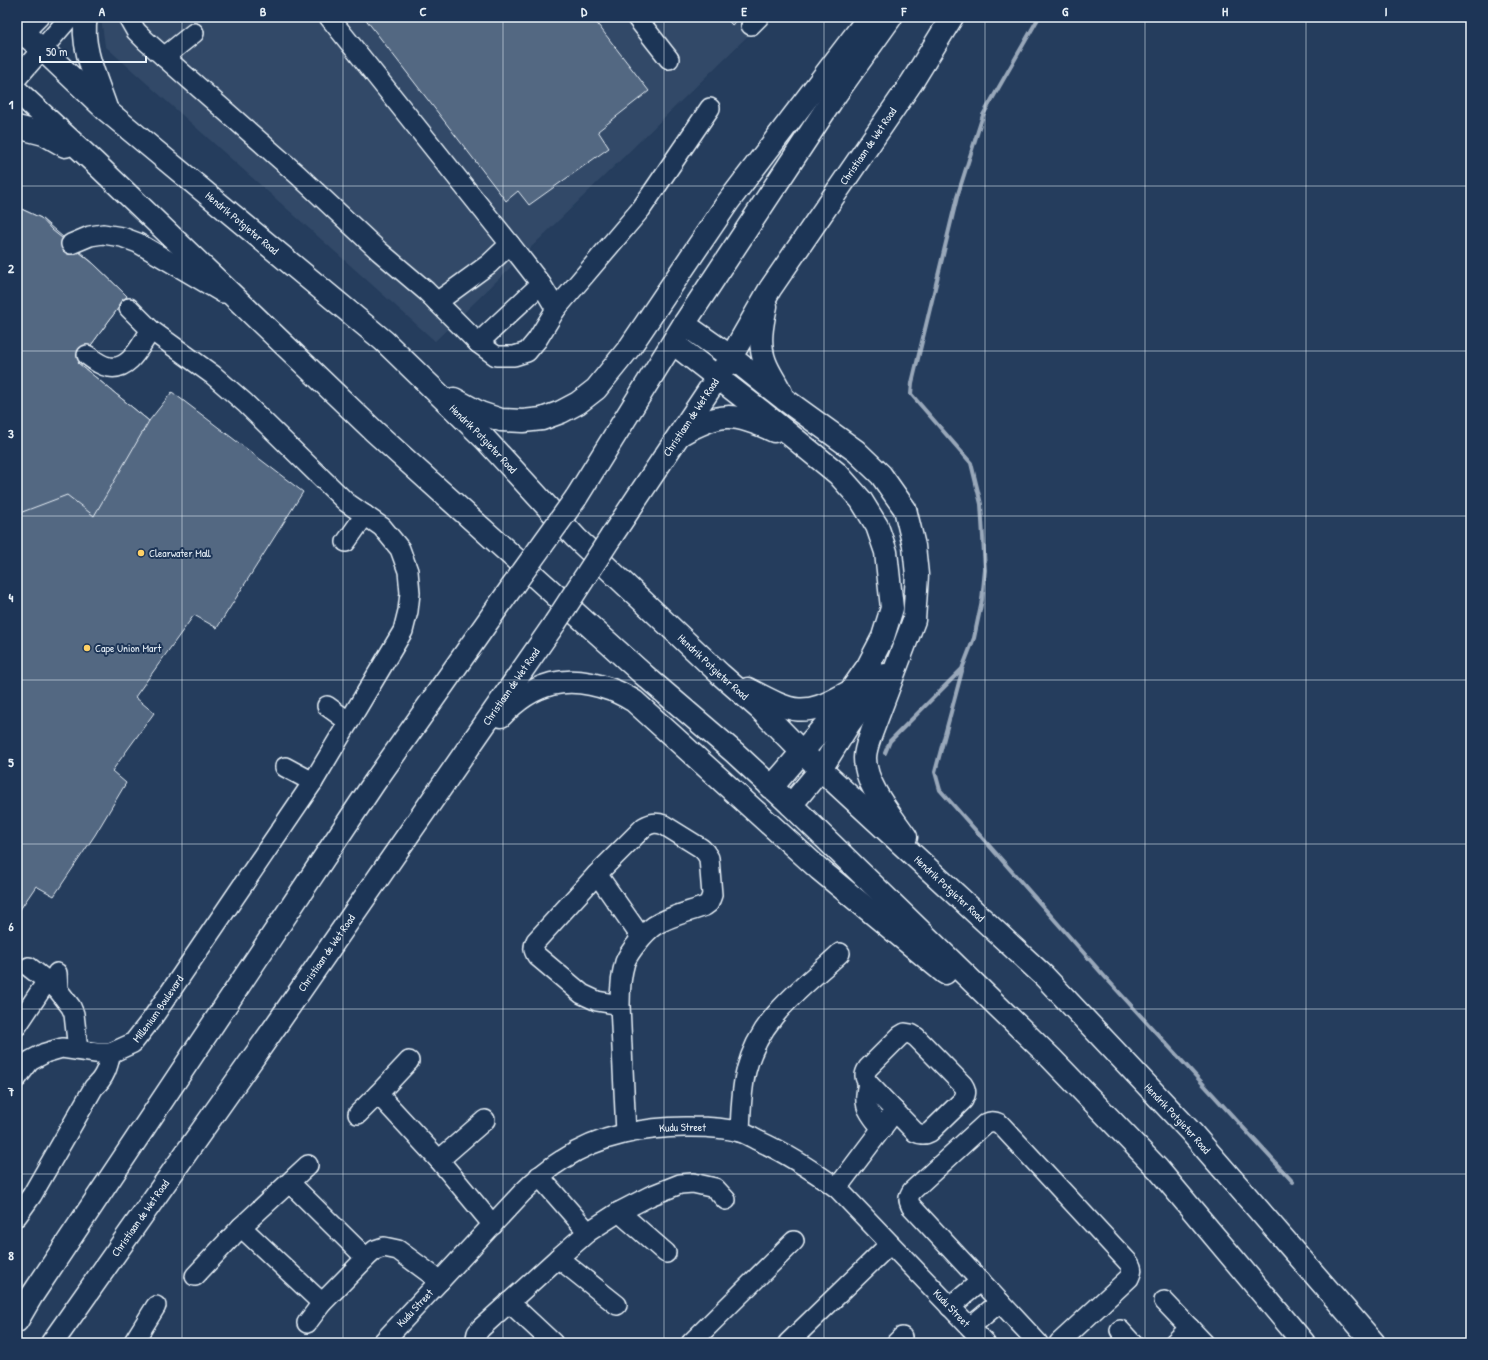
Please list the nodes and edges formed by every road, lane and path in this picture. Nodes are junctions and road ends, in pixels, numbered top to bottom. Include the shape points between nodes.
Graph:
1 (39, 17) edge
2 (70, 17) edge
3 (86, 17) edge
4 (128, 17) edge
5 (330, 17) edge
6 (636, 17) edge
7 (869, 17) edge
8 (891, 17) edge
9 (952, 17) edge
10 (19, 33) edge
11 (194, 34) dead end
12 (42, 49) junction
13 (164, 57) junction
14 (669, 59) dead end
15 (17, 78) edge
16 (17, 91) edge
17 (710, 108) dead end
18 (106, 110) junction
19 (17, 127) edge
20 (95, 163) junction
21 (71, 244) dead end
22 (510, 244) junction
23 (541, 284) junction
24 (770, 289) junction
25 (437, 302) junction
26 (243, 304) junction
27 (129, 308) dead end
28 (556, 310) junction
29 (684, 324) junction
30 (151, 330) junction
31 (384, 341) junction
32 (478, 343) junction
33 (673, 343) junction
34 (87, 355) dead end
35 (731, 357) junction
36 (717, 378) junction
37 (784, 399) junction
38 (680, 434) junction
39 (800, 444) junction
40 (365, 515) junction
41 (346, 542) dead end
42 (903, 652) junction
43 (720, 674) junction
44 (850, 691) junction
45 (326, 706) dead end
46 (349, 722) junction
47 (802, 752) junction
48 (285, 767) dead end
49 (821, 769) junction
50 (313, 782) junction
51 (444, 784) junction
52 (772, 788) junction
53 (791, 805) junction
54 (927, 869) junction
55 (598, 874) junction
56 (641, 937) junction
57 (840, 953) dead end
58 (29, 967) dead end
59 (54, 981) junction
60 (620, 1005) junction
61 (17, 1026) edge
62 (95, 1052) junction
63 (1051, 1058) junction
64 (410, 1062) dead end
65 (17, 1078) edge
66 (868, 1083) junction
67 (378, 1094) junction
68 (895, 1111) junction
69 (358, 1114) dead end
70 (485, 1120) dead end
71 (882, 1129) junction
72 (740, 1132) junction
73 (626, 1133) junction
74 (438, 1160) junction
75 (308, 1165) dead end
76 (539, 1176) junction
77 (290, 1183) junction
78 (837, 1188) junction
79 (726, 1200) dead end
80 (619, 1212) junction
81 (17, 1216) edge
82 (493, 1225) junction
83 (241, 1227) junction
84 (588, 1232) junction
85 (794, 1241) dead end
86 (890, 1244) junction
87 (666, 1253) dead end
88 (366, 1258) junction
89 (558, 1258) junction
90 (195, 1276) dead end
91 (440, 1281) junction
92 (981, 1281) junction
93 (1164, 1301) dead end
94 (509, 1302) junction
95 (1000, 1302) junction
96 (24, 1303) edge
97 (322, 1303) junction
98 (617, 1304) dead end
99 (156, 1306) dead end
100 (950, 1307) junction
101 (17, 1321) edge
102 (307, 1323) dead end
103 (970, 1327) junction
104 (1190, 1328) junction
105 (135, 1342) edge
106 (52, 1343) edge
107 (382, 1343) edge
108 (475, 1343) edge
109 (552, 1343) edge
110 (691, 1343) edge
111 (788, 1343) edge
112 (985, 1343) edge
113 (1038, 1343) edge
114 (1058, 1343) edge
115 (1174, 1343) edge
116 (1204, 1343) edge
117 (1304, 1343) edge
118 (1374, 1343) edge

1 - 10 street
2 - 12 street
3 - 18 main road via 86,51
4 - 13 street via 136,31
5 - 22 street
6 - 14 street
7 - 31 main road via 728,202 630,347 596,389 578,404 542,419 501,420 457,401
8 - 29 main road via 836,94
9 - 24 main road, Christiaan de Wet Road via 912,82
10 - 12 main road, Hendrik Potgieter Road
11 - 13 street
12 - 15 street
12 - 18 main road, Hendrik Potgieter Road
13 - 25 street
16 - 20 main road
17 - 28 street via 641,209
18 - 31 main road, Hendrik Potgieter Road
19 - 20 main road via 44,134
20 - 26 main road
21 - 26 street via 90,236 104,234 122,237 138,243
22 - 23 street
22 - 25 street via 484,268
23 - 28 street
23 - 32 street
24 - 35 main road, Christiaan de Wet Road
24 - 37 main road via 762,324 761,343 764,361
25 - 32 street
26 - 52 main road via 374,431
27 - 30 street, Millenium Boulevard
28 - 32 street via 527,352 514,356 496,356
29 - 33 main road
29 - 35 main road
30 - 34 street via 132,358 118,367 100,364
30 - 40 street, Millenium Boulevard via 213,375 346,502
31 - 43 main road, Hendrik Potgieter Road via 485,439 576,538
33 - 36 main road
33 - 96 main road, bridge via 576,498 374,783
35 - 36 main road, Christiaan de Wet Road
35 - 37 main road
36 - 38 main road, Christiaan de Wet Road
36 - 39 main road
37 - 42 main road via 856,451 881,475 905,509 914,546 917,575 914,620
38 - 39 main road via 703,422 722,417 738,417
38 - 51 main road, Christiaan de Wet Road, bridge via 555,623
39 - 44 main road via 838,474 861,500 877,526 886,552 892,608 883,637 868,666
40 - 41 street
40 - 46 street, Millenium Boulevard via 382,527 400,550 408,571 410,593 403,631
42 - 49 main road via 849,724
42 - 54 main road via 866,748 866,766 870,780 882,802
43 - 44 main road via 787,708 817,708
43 - 47 main road, Hendrik Potgieter Road via 760,709
44 - 47 main road via 833,716
45 - 46 street
46 - 50 street, Millenium Boulevard
47 - 49 main road, Hendrik Potgieter Road
47 - 52 main road
48 - 50 street
49 - 53 main road
49 - 54 main road, Hendrik Potgieter Road
50 - 62 street, Millenium Boulevard via 133,1043
51 - 63 main road via 463,764 493,724 526,694 538,688 568,682 587,682 613,690 634,701 819,869
51 - 106 main road, Christiaan de Wet Road
52 - 53 main road
53 - 63 main road
54 - 118 main road, Hendrik Potgieter Road via 1044,976 1191,1132
55 - 56 street
55 - 56 street via 650,824 664,825 706,852 710,864 712,895 709,904 654,926
55 - 60 street via 536,941 534,951 582,994 598,1001
56 - 60 street via 626,962
57 - 72 street via 785,1002 764,1028 754,1047 746,1072 742,1090
58 - 59 street
59 - 61 street
59 - 62 street
60 - 73 street
62 - 65 street, Millenium Boulevard via 62,1048 45,1052 30,1061
62 - 81 street via 94,1087 32,1195
63 - 117 main road via 1158,1169
64 - 67 street
66 - 68 street
66 - 68 street via 865,1073 868,1068 900,1036 911,1034 916,1036 966,1090 963,1100 926,1135 915,1132
66 - 71 street via 865,1094 866,1106
67 - 69 street
67 - 74 street
68 - 71 street
70 - 74 street
71 - 78 street
72 - 73 street, Kudu Street via 708,1127 670,1126
72 - 78 street, Kudu Street via 781,1151
73 - 76 street, Kudu Street via 591,1144 562,1159
74 - 82 street
75 - 77 street
76 - 82 street, Kudu Street
76 - 84 street
77 - 83 street
77 - 88 street
78 - 86 street, Kudu Street
79 - 80 street via 715,1188 693,1183 680,1184
80 - 84 street
80 - 87 street
82 - 91 street, Kudu Street
83 - 90 street
83 - 97 street
84 - 89 street
85 - 110 street
86 - 100 street, Kudu Street
86 - 111 street
88 - 91 street via 375,1250 384,1247 398,1250
88 - 97 street
89 - 94 street
89 - 98 street
91 - 107 street, Kudu Street
92 - 95 street
92 - 100 street
92 - 114 street via 908,1202 912,1192 985,1124 995,1121 1132,1268 1129,1278
93 - 104 street
94 - 108 street via 477,1333
94 - 109 street
95 - 103 street
95 - 113 street
96 - 101 main road
97 - 102 street
99 - 105 street
100 - 103 street, Kudu Street
103 - 112 street, Kudu Street
104 - 115 street
104 - 116 street

